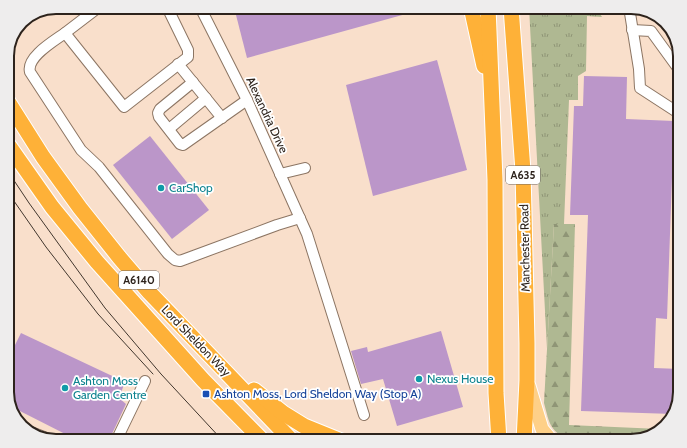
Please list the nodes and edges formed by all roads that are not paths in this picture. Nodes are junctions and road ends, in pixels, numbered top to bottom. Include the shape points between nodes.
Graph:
1 (90, 14) edge
2 (170, 14) edge
3 (204, 14) edge
4 (473, 14) edge
5 (489, 14) edge
6 (494, 14) edge
7 (511, 14) edge
8 (630, 14) edge
9 (632, 30) junction
10 (490, 32) junction
11 (65, 33) junction
12 (673, 61) edge
13 (178, 64) junction
14 (193, 82) junction
15 (490, 90) junction
16 (206, 98) junction
17 (247, 100) junction
18 (673, 109) edge
19 (14, 111) edge
20 (222, 118) junction
21 (169, 129) junction
22 (14, 153) edge
23 (305, 168) dead end
24 (280, 174) junction
25 (300, 218) junction
26 (217, 361) junction
27 (527, 380) junction
28 (145, 381) dead end
29 (364, 415) dead end
30 (119, 434) edge
31 (255, 434) edge
32 (274, 434) edge
33 (285, 434) edge
34 (324, 434) edge
35 (499, 434) edge
36 (524, 434) edge
37 (546, 434) edge

1 - 11 street
2 - 13 street via 188,50 188,57
3 - 17 street, Alexandria Drive
4 - 15 highway
5 - 10 highway, A635
6 - 10 highway
7 - 27 highway, Manchester Road / A635 via 523,171
8 - 9 street
9 - 12 street via 651,31
9 - 18 street via 640,88
10 - 15 highway, A635
11 - 13 street via 124,107
11 - 25 street via 31,60 30,72 81,150 175,260 180,261
13 - 14 street
14 - 16 street
14 - 21 street via 160,109 159,117
15 - 35 highway, A635 via 495,180
16 - 20 street
16 - 21 street
17 - 20 street
17 - 24 street, Alexandria Drive
19 - 26 highway, Lord Sheldon Way / A6140 via 80,208 119,257
20 - 21 street via 183,145
22 - 31 highway, Lord Sheldon Way / A6140 via 52,207 97,262
23 - 24 street
24 - 25 street, Alexandria Drive
25 - 29 street, Alexandria Drive via 308,234
26 - 32 highway via 226,382
26 - 33 highway, Lord Sheldon Way / A6140
26 - 34 highway via 283,413
27 - 36 highway, Manchester Road / A635
27 - 37 main road via 542,430
28 - 30 street

